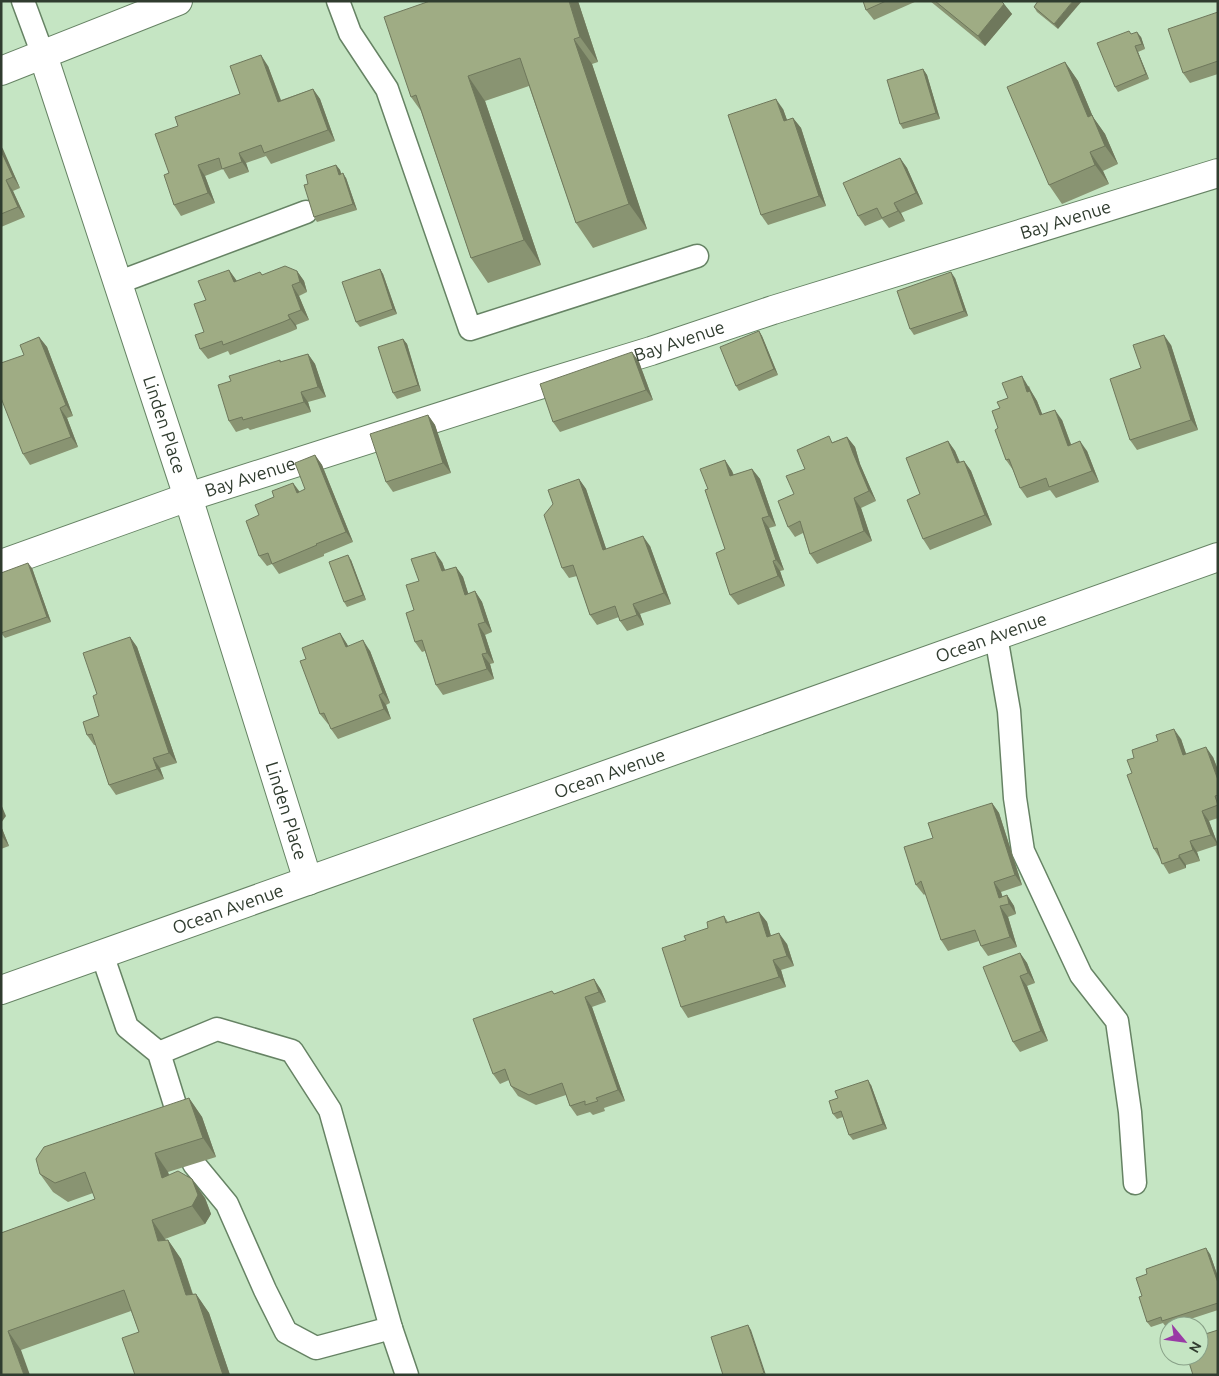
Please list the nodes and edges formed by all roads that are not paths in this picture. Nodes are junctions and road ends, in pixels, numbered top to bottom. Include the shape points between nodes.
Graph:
1 (23, 1) edge
2 (178, 1) edge
3 (338, 1) edge
4 (43, 55) junction
5 (1, 72) edge
6 (1218, 173) edge
7 (306, 212) dead end
8 (697, 256) dead end
9 (117, 283) junction
10 (188, 497) junction
11 (1218, 557) edge
12 (1, 564) edge
13 (996, 636) junction
14 (308, 881) junction
15 (102, 954) junction
16 (1, 990) edge
17 (159, 1053) junction
18 (181, 1124) edge
19 (194, 1164) edge
20 (1136, 1184) dead end
21 (391, 1328) junction
22 (407, 1375) edge

1 - 4 lane
2 - 4 street
3 - 8 lane via 350,33 388,90 470,329
4 - 5 street
4 - 9 street, Linden Place
6 - 10 street, Bay Avenue via 774,310
7 - 9 lane
9 - 10 street, Linden Place
10 - 12 street, Bay Avenue
10 - 14 street, Linden Place
11 - 13 street, Ocean Avenue
13 - 14 street, Ocean Avenue
13 - 20 lane via 1009,711 1015,798 1023,851 1081,975 1117,1021
14 - 15 street, Ocean Avenue
15 - 16 street, Ocean Avenue
15 - 17 lane via 127,1027
17 - 18 lane
17 - 21 lane via 217,1029 292,1051 330,1110
19 - 21 lane via 227,1204 286,1332 316,1348
21 - 22 lane

